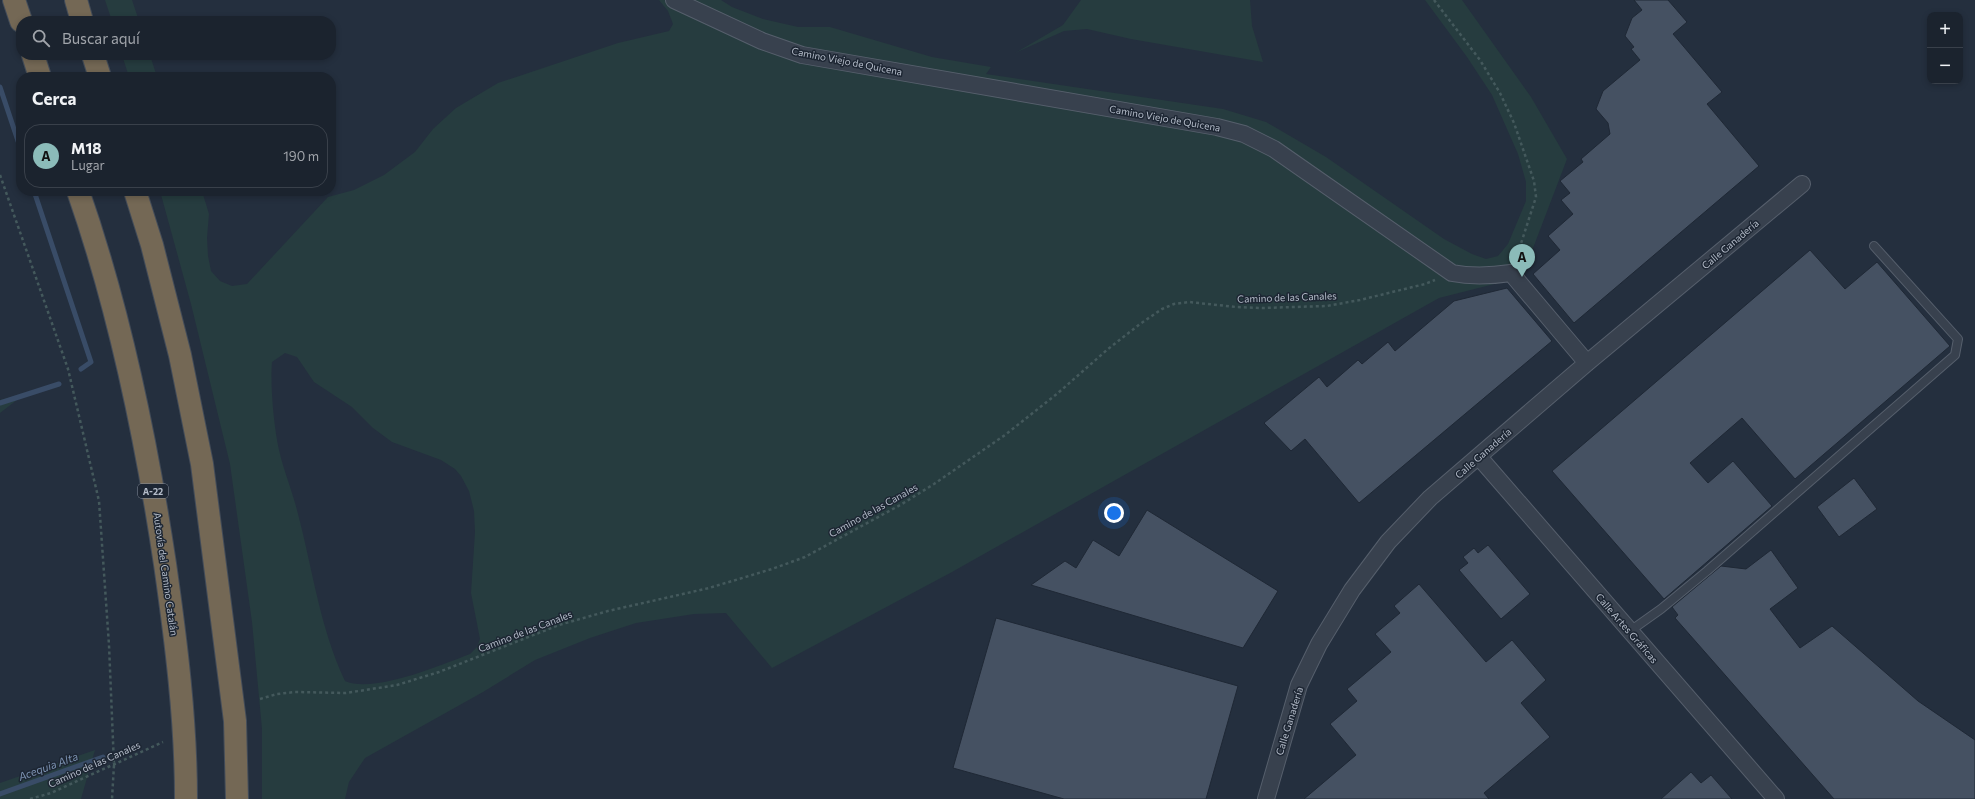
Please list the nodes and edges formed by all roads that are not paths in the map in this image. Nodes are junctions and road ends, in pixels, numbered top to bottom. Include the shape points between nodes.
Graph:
1 (14, 0) edge
2 (76, 0) edge
3 (674, 0) edge
4 (19, 16) edge
5 (81, 16) edge
6 (35, 60) edge
7 (95, 60) edge
8 (38, 72) edge
9 (98, 72) edge
10 (1802, 184) dead end
11 (80, 196) edge
12 (137, 196) edge
13 (1874, 246) dead end
14 (1587, 363) junction
15 (1479, 457) junction
16 (1630, 631) junction
17 (186, 799) edge
18 (237, 799) edge
19 (1266, 799) edge
20 (1776, 799) edge

1 - 4 highway
2 - 5 highway
3 - 14 street, Camino Viejo de Quicena via 762,42 802,55 1217,127 1244,134 1274,149 1452,273 1487,277 1511,272
6 - 8 highway
7 - 9 highway
10 - 14 street, Calle Ganadería
11 - 17 highway, Autovía del Camino Catalán / A-22 via 113,306 155,500 180,674
12 - 18 highway via 178,348 202,464 235,721
13 - 16 lane via 1958,339 1955,355 1707,570 1661,609
14 - 15 street, Calle Ganadería
15 - 16 street, Calle Artes Gráficas
15 - 19 street, Calle Ganadería via 1425,504 1388,542 1352,590 1319,644 1299,685
16 - 20 street, Calle Artes Gráficas

